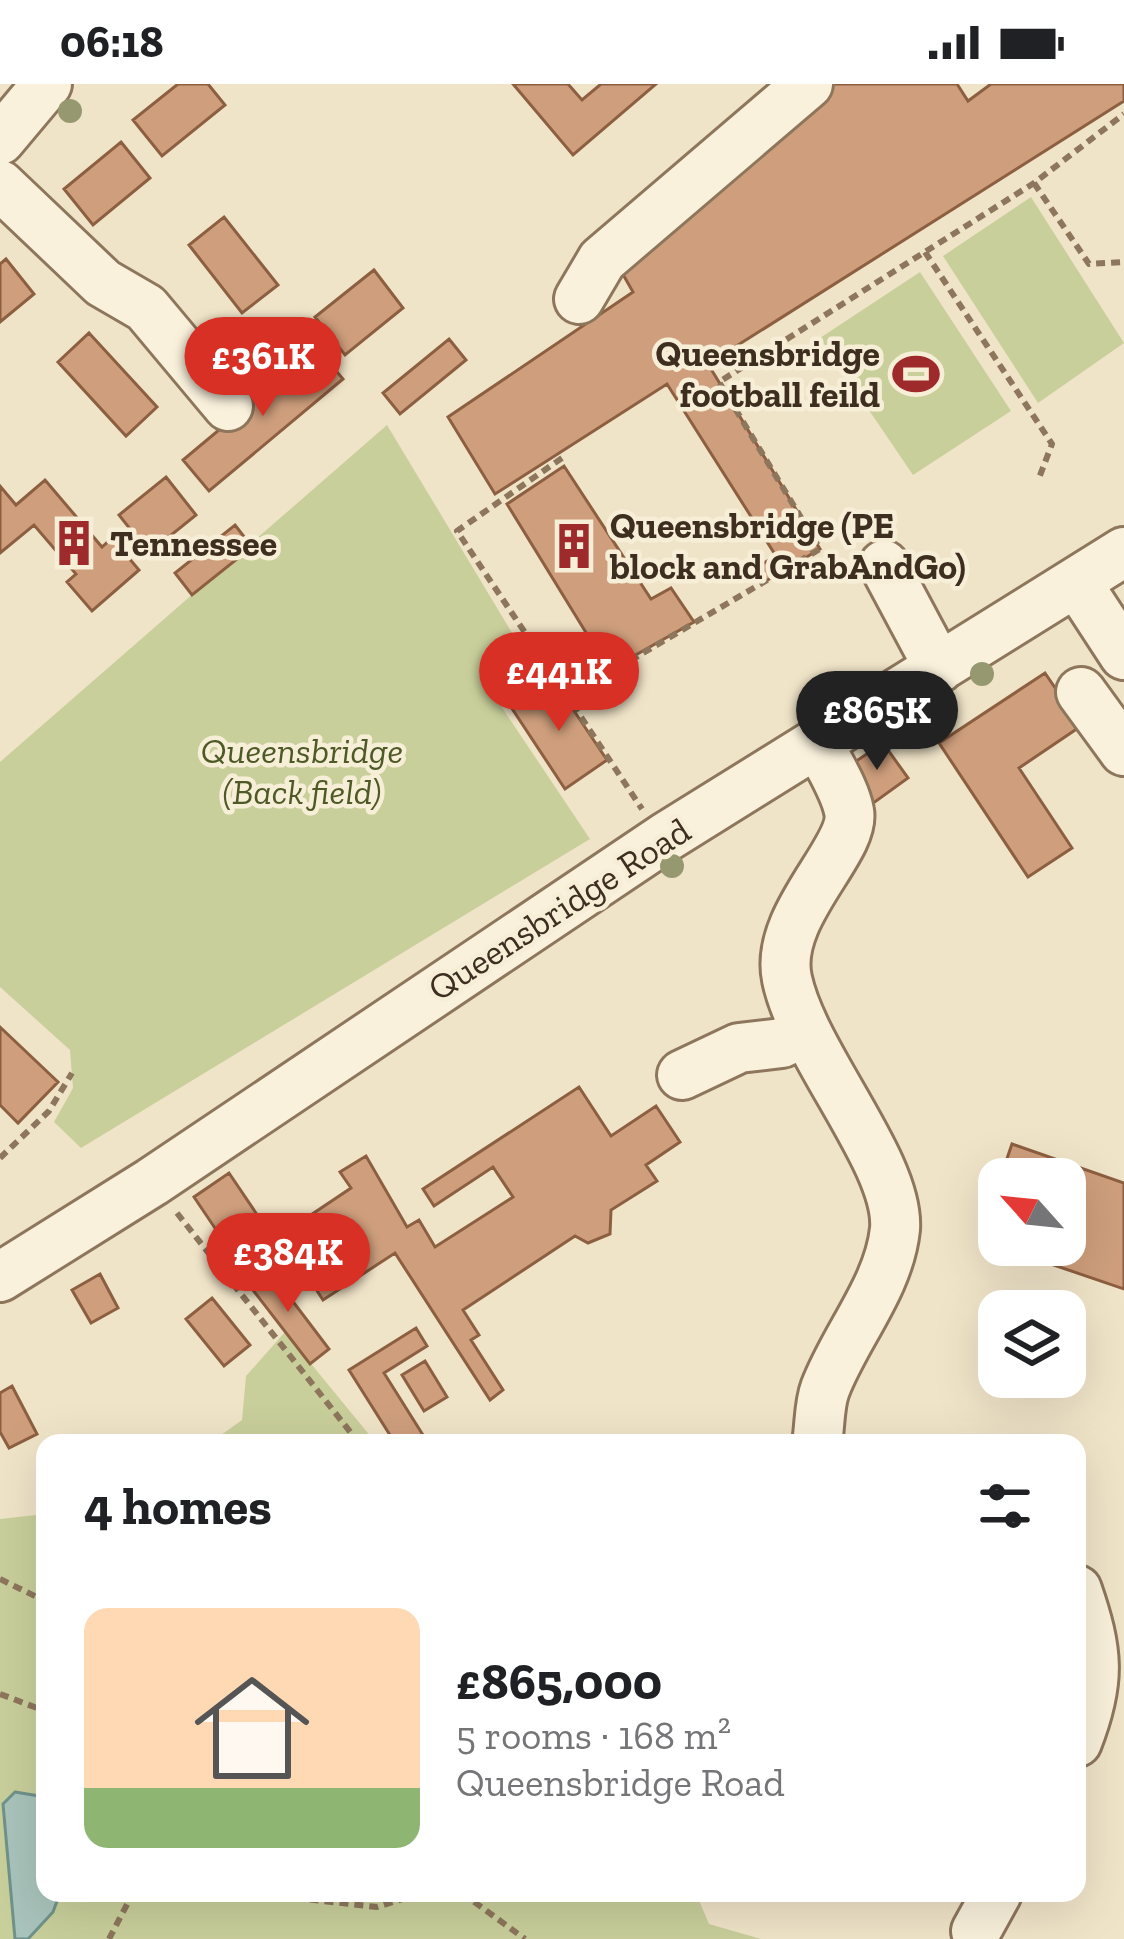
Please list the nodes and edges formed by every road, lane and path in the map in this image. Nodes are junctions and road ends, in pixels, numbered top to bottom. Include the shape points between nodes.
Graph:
1 (47, 84) edge
2 (808, 84) edge
3 (1124, 114) edge
4 (0, 140) edge
5 (1034, 183) junction
6 (0, 185) edge
7 (925, 252) junction
8 (1124, 262) edge
9 (579, 299) dead end
10 (228, 406) dead end
11 (562, 458) dead end
12 (1039, 478) dead end
13 (1124, 552) edge
14 (884, 566) dead end
15 (1077, 583) junction
16 (1124, 655) edge
17 (548, 667) junction
18 (940, 668) junction
19 (1081, 692) dead end
20 (819, 744) junction
21 (1124, 752) edge
22 (666, 837) junction
23 (805, 1029) junction
24 (72, 1073) dead end
25 (682, 1075) dead end
26 (0, 1158) edge
27 (152, 1182) junction
28 (0, 1277) edge
29 (352, 1434) edge
30 (818, 1434) edge
31 (0, 1580) edge
32 (36, 1597) edge
33 (1086, 1616) edge
34 (0, 1694) edge
35 (36, 1708) edge
36 (1086, 1719) edge
37 (128, 1902) edge
38 (332, 1902) edge
39 (393, 1902) edge
40 (474, 1902) edge
41 (109, 1939) edge
42 (525, 1939) edge

1 - 4 street
2 - 9 street via 602,260
3 - 5 path
5 - 7 path
5 - 8 path via 1089,264
6 - 10 street via 103,284 146,308
7 - 12 path via 1052,444
7 - 17 path via 719,382 820,549 609,673 588,640
11 - 17 path via 457,531
13 - 15 street, Queensbridge Road
14 - 18 street
15 - 16 street
15 - 18 street, Queensbridge Road
17 - 22 path
18 - 20 street, Queensbridge Road
19 - 21 street
20 - 22 street, Queensbridge Road
20 - 23 street via 850,813 790,941 785,973
22 - 27 street, Queensbridge Road
23 - 25 street
23 - 30 street via 894,1195 895,1233 862,1321 824,1390
24 - 26 path via 49,1111
27 - 28 street, Queensbridge Road
27 - 29 path
31 - 32 path
33 - 36 street via 1095,1641 1095,1696
34 - 35 path
37 - 41 path
38 - 39 path
40 - 42 path

